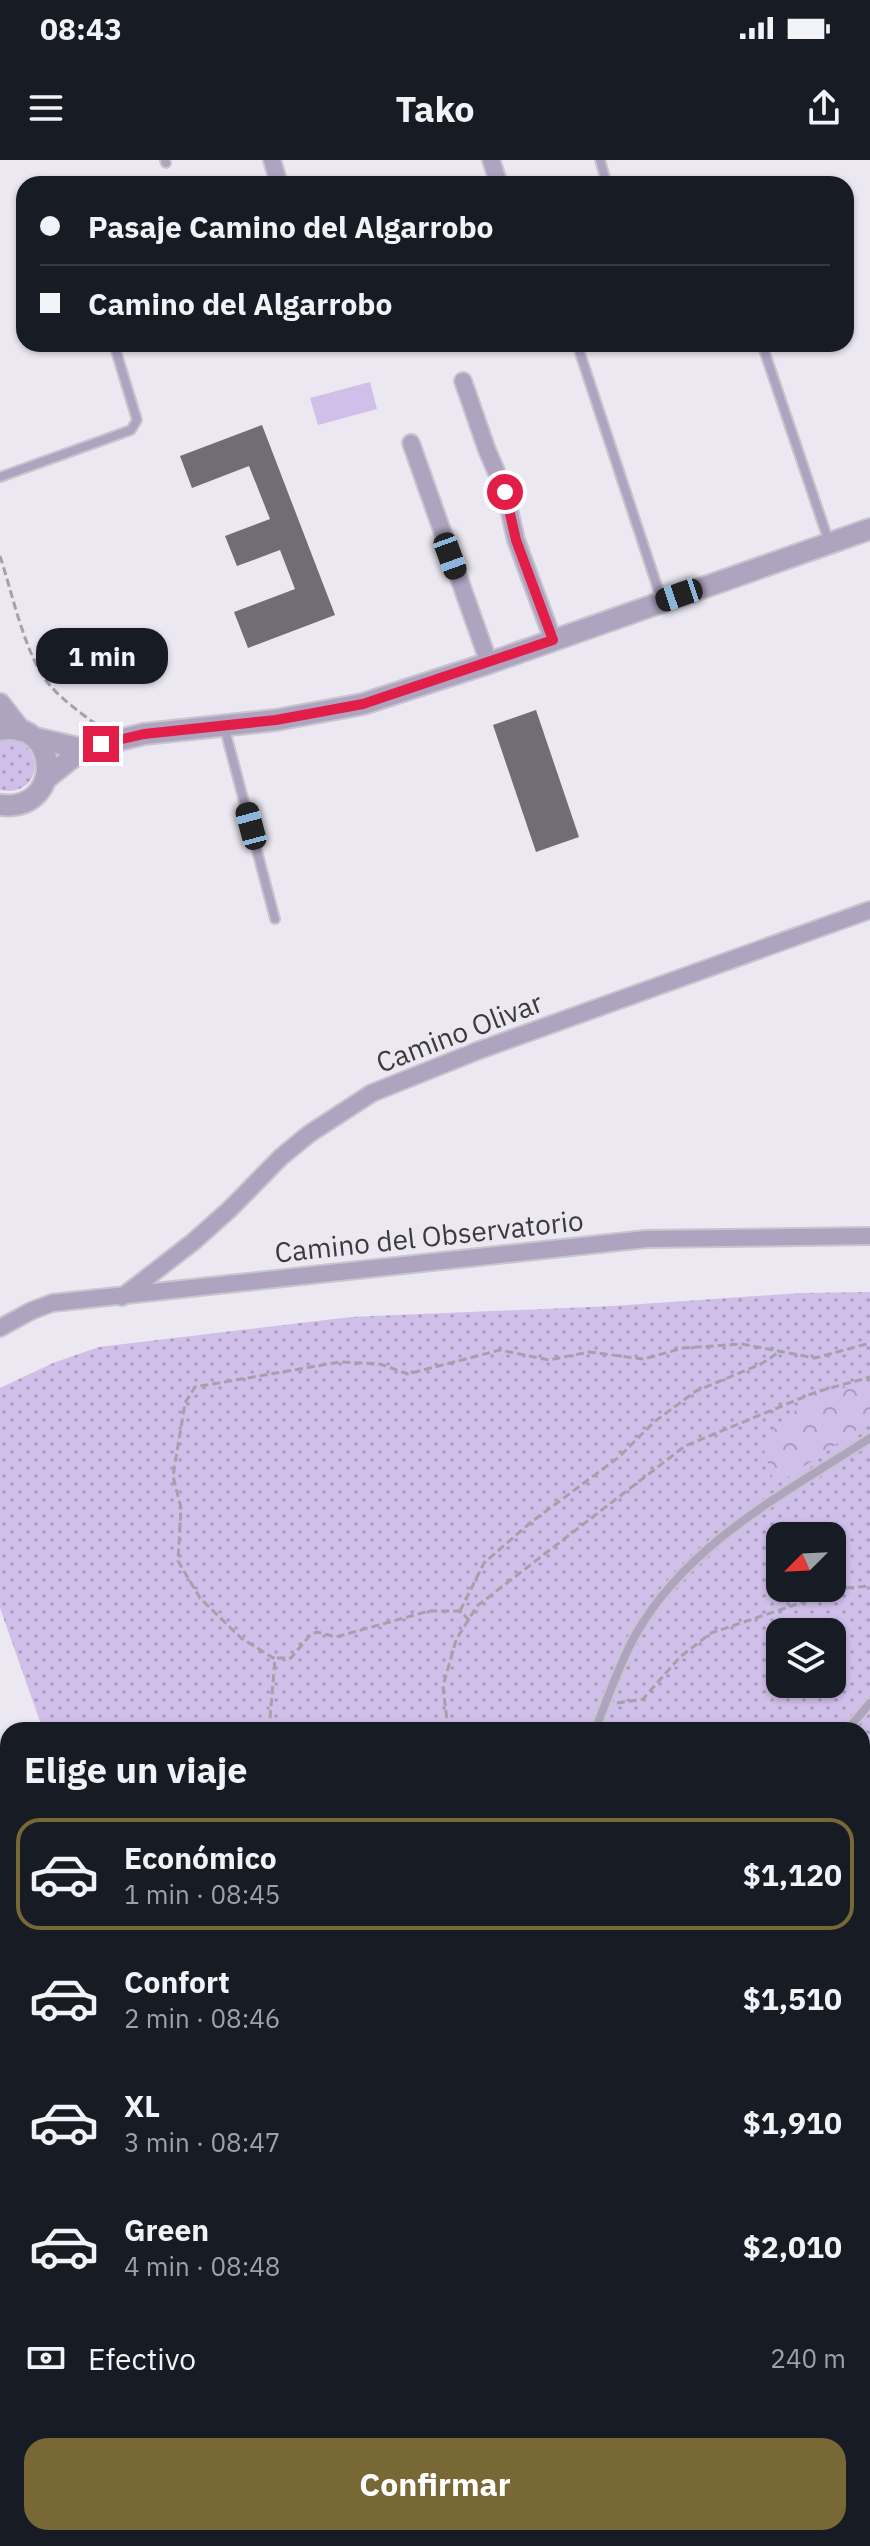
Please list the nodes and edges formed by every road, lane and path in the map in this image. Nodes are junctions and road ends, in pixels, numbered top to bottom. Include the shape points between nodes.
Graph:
1 (116, 352) edge
2 (580, 352) edge
3 (765, 352) edge
4 (463, 381) dead end
5 (411, 443) dead end
6 (0, 477) edge
7 (870, 529) edge
8 (830, 543) junction
9 (0, 556) edge
10 (662, 601) junction
11 (553, 640) junction
12 (489, 663) junction
13 (0, 704) edge
14 (223, 724) junction
15 (19, 733) edge
16 (120, 740) junction
17 (83, 749) junction
18 (47, 778) junction
19 (0, 805) edge
20 (870, 910) edge
21 (275, 919) dead end
22 (870, 1236) edge
23 (122, 1297) junction
24 (0, 1328) edge
25 (870, 1343) edge
26 (779, 1352) junction
27 (870, 1377) edge
28 (870, 1438) edge
29 (870, 1586) edge
30 (460, 1611) junction
31 (469, 1620) junction
32 (275, 1659) junction
33 (606, 1702) junction
34 (870, 1703) edge
35 (270, 1722) edge
36 (447, 1722) edge
37 (598, 1722) edge
38 (854, 1722) edge

1 - 6 lane via 137,420 131,430
2 - 10 lane
3 - 8 lane
4 - 11 street
5 - 12 street
7 - 8 street
8 - 10 street
9 - 16 path via 33,659 48,683
10 - 11 street
11 - 12 street
12 - 14 street via 363,704
13 - 15 street
14 - 16 street
14 - 21 lane
15 - 17 street
15 - 18 street via 46,757
16 - 17 street
17 - 18 street
18 - 19 street via 23,804
20 - 23 street, Camino Olivar via 372,1093 309,1134 193,1242
22 - 23 street, Camino del Observatorio via 646,1239
23 - 24 street, Camino del Observatorio via 52,1303
25 - 26 path via 815,1358
26 - 30 path via 696,1391 654,1422 619,1457 484,1563
26 - 32 path via 742,1344 683,1348 644,1359 589,1352 549,1360 500,1350 408,1374 380,1364 340,1362 195,1387 185,1403 173,1476 181,1508 178,1561 200,1598 241,1638
27 - 31 path via 816,1392 685,1446 477,1606
28 - 33 lane via 725,1534 684,1571 637,1632
29 - 33 path via 845,1588 711,1633 680,1657 643,1699
30 - 31 path
30 - 32 path via 429,1611 336,1637 317,1632 296,1655
31 - 36 path via 456,1640 443,1686
32 - 35 path
33 - 37 lane
34 - 38 lane

